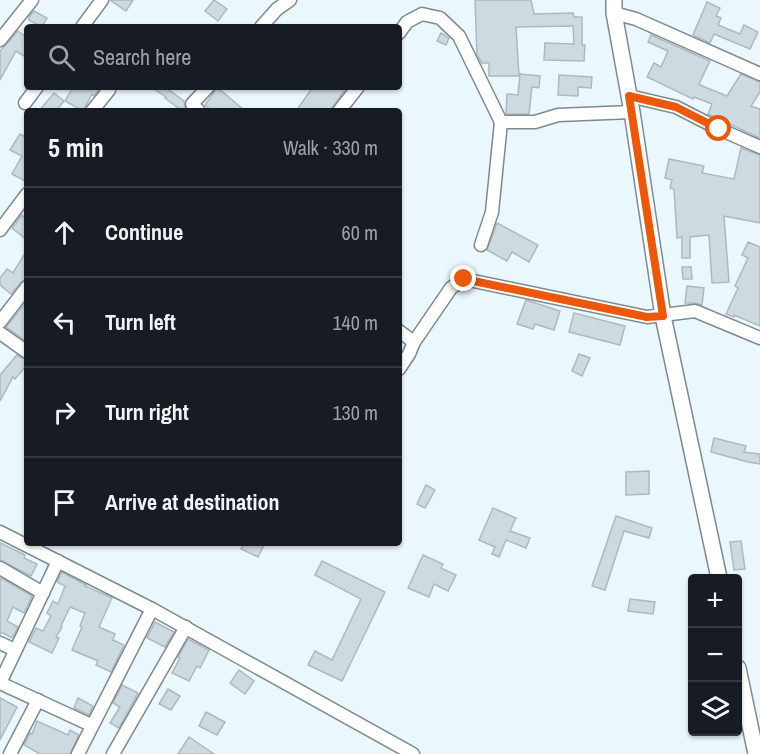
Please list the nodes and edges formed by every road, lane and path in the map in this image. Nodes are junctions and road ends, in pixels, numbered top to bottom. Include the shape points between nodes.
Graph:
1 (102, 0) edge
2 (290, 0) edge
3 (27, 1) edge
4 (614, 6) edge
5 (84, 24) edge
6 (264, 24) edge
7 (402, 29) edge
8 (0, 40) edge
9 (760, 74) edge
10 (35, 90) edge
11 (109, 90) edge
12 (205, 90) edge
13 (356, 90) edge
14 (629, 96) junction
15 (25, 103) dead end
16 (94, 108) edge
17 (196, 108) edge
18 (341, 108) edge
19 (632, 112) junction
20 (501, 122) junction
21 (760, 147) edge
22 (24, 198) edge
23 (0, 230) edge
24 (481, 245) dead end
25 (24, 291) edge
26 (663, 316) junction
27 (0, 321) edge
28 (0, 333) edge
29 (402, 333) edge
30 (760, 338) edge
31 (414, 342) junction
32 (24, 350) edge
33 (402, 364) edge
34 (0, 532) edge
35 (24, 544) edge
36 (28, 546) edge
37 (58, 561) junction
38 (0, 568) edge
39 (718, 574) edge
40 (43, 592) junction
41 (152, 609) junction
42 (186, 627) junction
43 (0, 643) edge
44 (15, 650) junction
45 (741, 682) edge
46 (0, 683) edge
47 (38, 700) junction
48 (92, 725) junction
49 (10, 754) edge
50 (78, 754) edge
51 (112, 754) edge
52 (413, 754) edge
53 (756, 754) edge

1 - 5 street
2 - 6 street
3 - 8 street
4 - 9 street
4 - 14 main road
7 - 20 street via 422,14 440,18 459,36
10 - 15 street
11 - 16 street
12 - 17 street via 192,104
13 - 18 street
14 - 19 main road
14 - 21 street via 676,107
19 - 20 street
19 - 26 main road
20 - 24 street via 492,212
22 - 23 street
25 - 27 street
26 - 30 street via 695,311
26 - 31 street via 647,317 464,279 451,288
26 - 39 main road
28 - 32 street
29 - 31 street
31 - 33 street
34 - 35 street
36 - 37 street
37 - 40 street
37 - 41 street
38 - 40 street
40 - 44 street
41 - 42 street
41 - 48 street
42 - 51 street
42 - 52 street
43 - 44 street
44 - 46 street
45 - 53 main road
46 - 47 street
47 - 48 street
47 - 49 street
48 - 50 street

